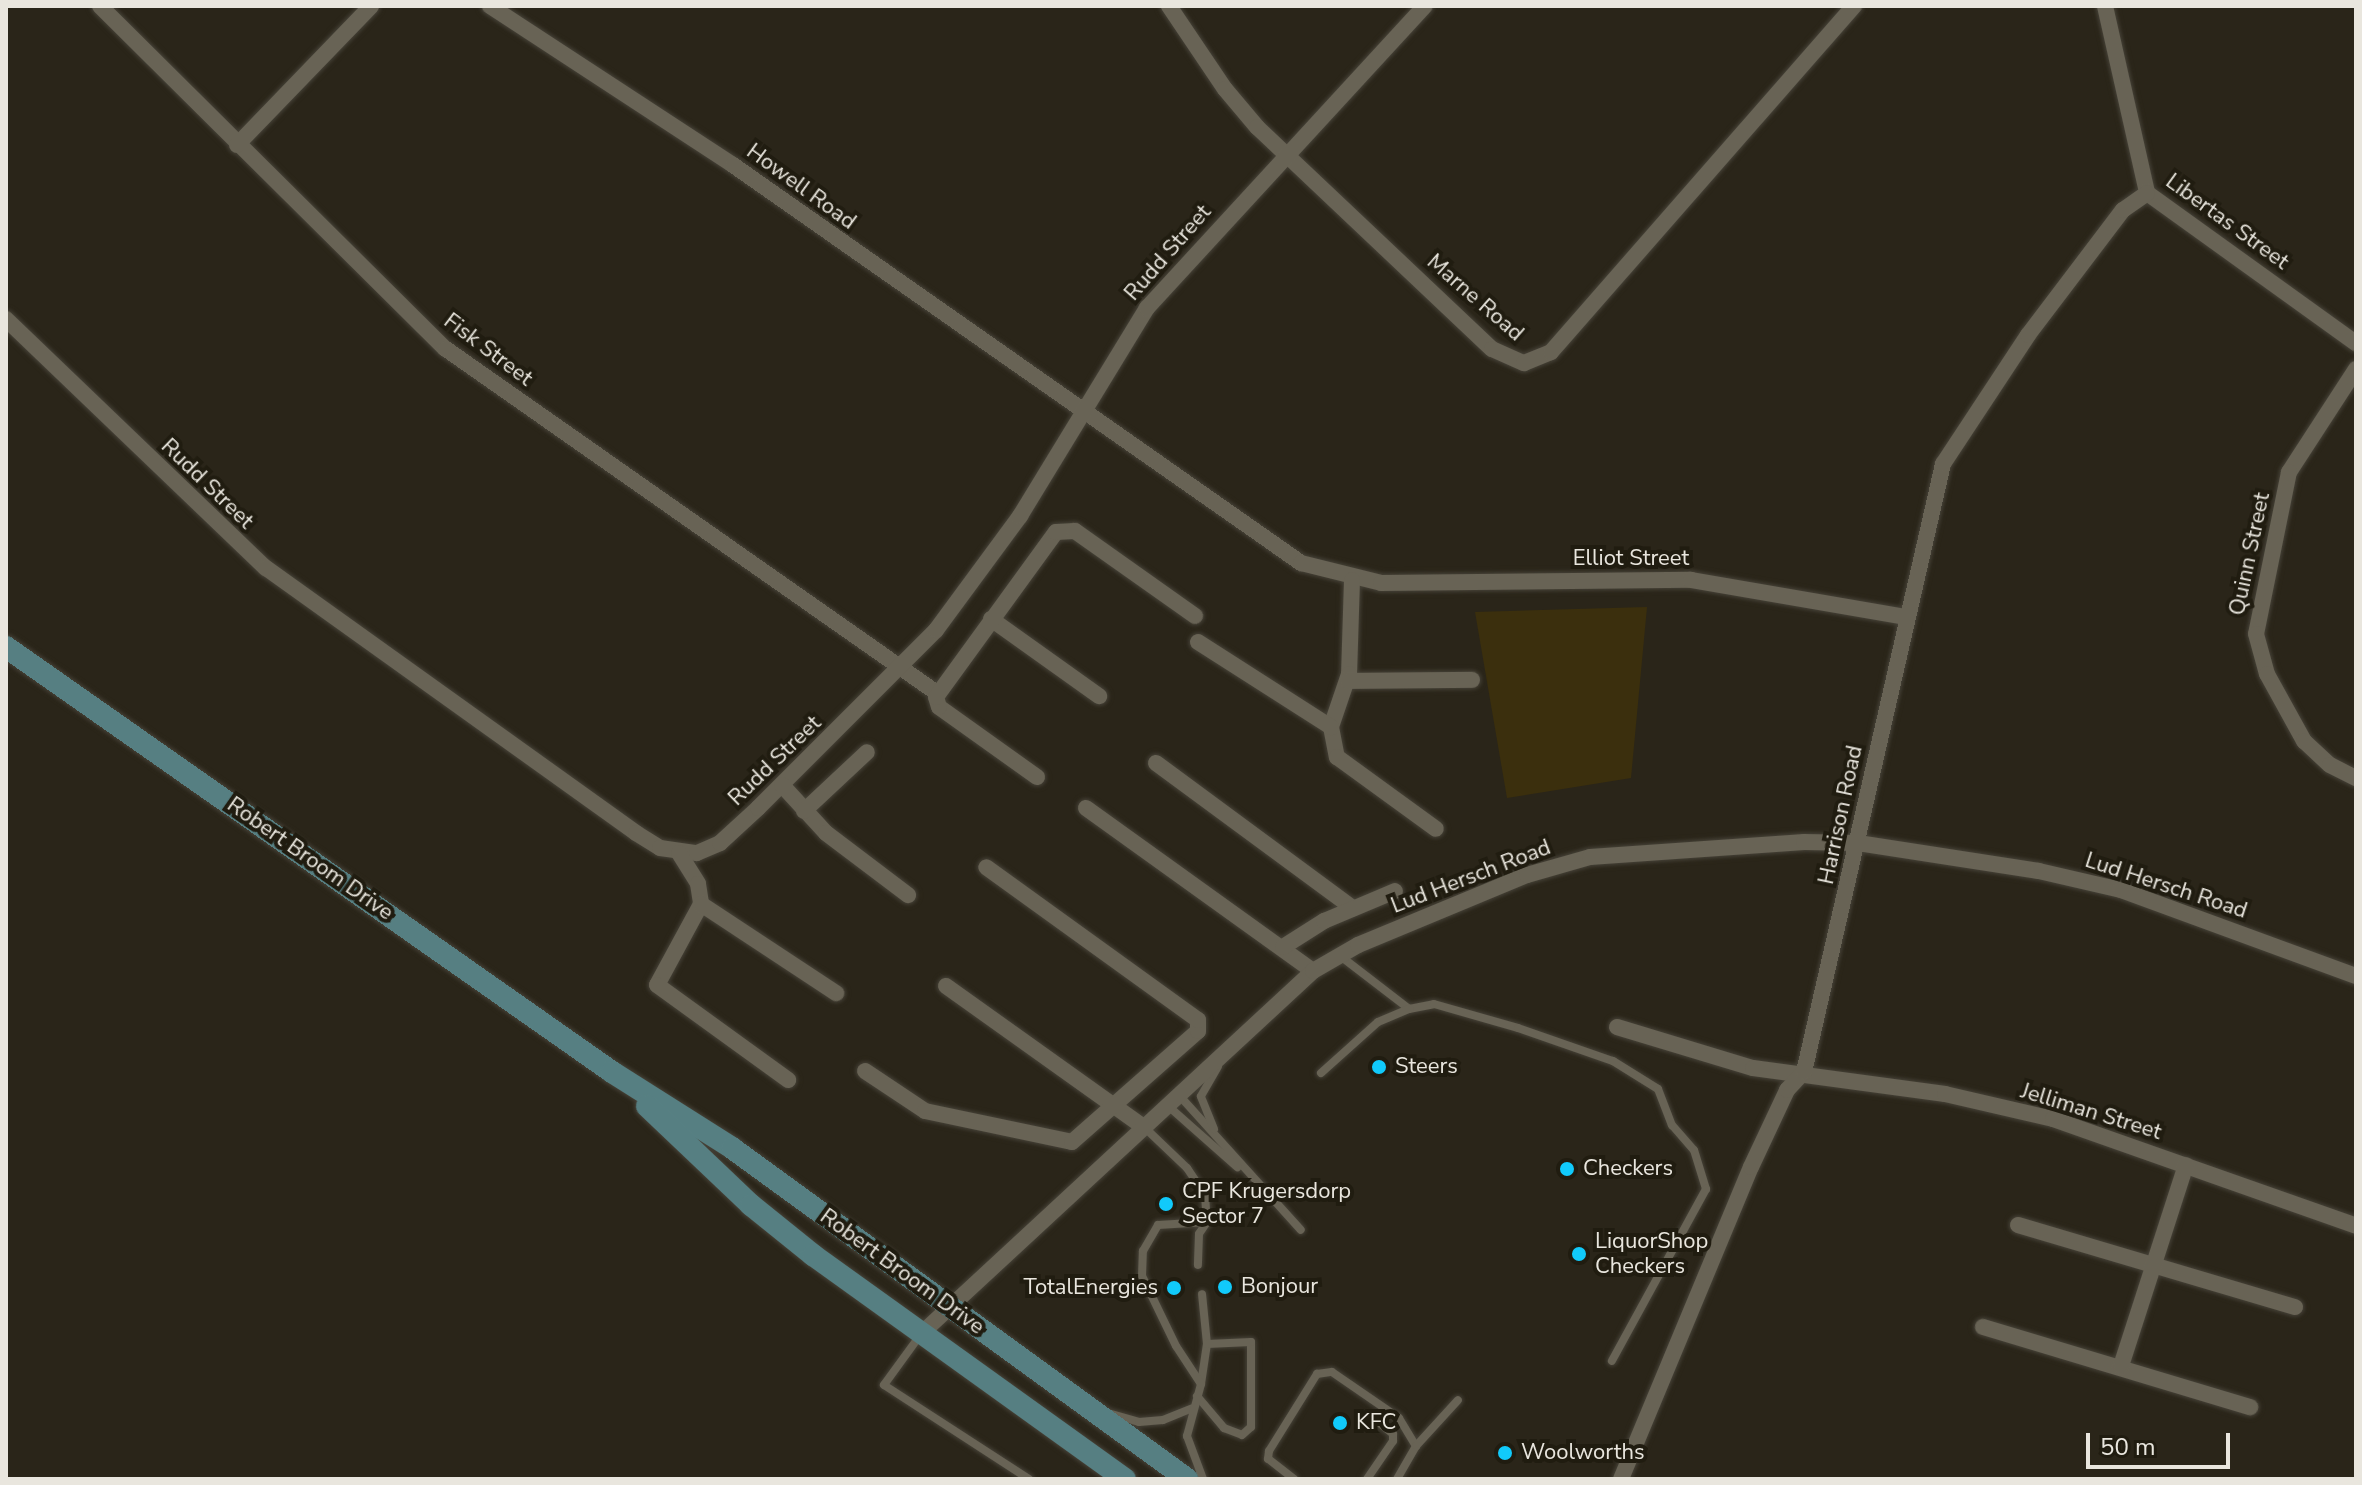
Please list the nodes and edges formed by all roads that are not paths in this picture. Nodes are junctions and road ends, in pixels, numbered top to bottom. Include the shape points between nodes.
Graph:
1 (100, 6) edge
2 (371, 6) edge
3 (490, 6) edge
4 (1169, 6) edge
5 (1425, 6) edge
6 (1854, 6) edge
7 (2105, 6) edge
8 (237, 145) junction
9 (1287, 155) junction
10 (2147, 193) junction
11 (6, 319) edge
12 (2356, 343) edge
13 (2356, 369) edge
14 (1080, 412) junction
15 (1352, 580) junction
16 (1195, 616) dead end
17 (1906, 617) junction
18 (991, 619) junction
19 (1198, 642) dead end
20 (6, 647) edge
21 (903, 665) junction
22 (1472, 680) dead end
23 (1348, 681) junction
24 (937, 693) junction
25 (1099, 696) dead end
26 (1331, 727) junction
27 (867, 752) dead end
28 (1156, 763) dead end
29 (1037, 777) dead end
30 (2356, 778) edge
31 (782, 785) junction
32 (1086, 808) dead end
33 (804, 811) junction
34 (1436, 829) dead end
35 (1858, 843) junction
36 (679, 853) junction
37 (986, 867) dead end
38 (1395, 891) dead end
39 (908, 895) dead end
40 (701, 904) junction
41 (1353, 908) junction
42 (1283, 947) junction
43 (1338, 954) junction
44 (1313, 971) junction
45 (2356, 976) edge
46 (946, 986) dead end
47 (836, 993) dead end
48 (1409, 1009) junction
49 (1617, 1027) dead end
50 (1236, 1038) junction
51 (865, 1071) dead end
52 (612, 1072) junction
53 (1804, 1072) junction
54 (1321, 1073) dead end
55 (788, 1080) dead end
56 (1172, 1098) junction
57 (1116, 1105) junction
58 (1142, 1126) junction
59 (2186, 1165) junction
60 (1248, 1174) junction
61 (1207, 1222) junction
62 (2018, 1225) dead end
63 (2356, 1226) edge
64 (1301, 1230) dead end
65 (1198, 1265) dead end
66 (2154, 1265) junction
67 (1202, 1294) dead end
68 (948, 1304) junction
69 (2295, 1307) dead end
70 (1983, 1327) dead end
71 (923, 1332) junction
72 (1207, 1344) junction
73 (1612, 1361) dead end
74 (2121, 1366) junction
75 (1201, 1384) junction
76 (1197, 1396) junction
77 (1458, 1400) dead end
78 (2250, 1407) dead end
79 (1192, 1408) junction
80 (1093, 1411) junction
81 (1378, 1422) dead end
82 (1416, 1446) junction
83 (1029, 1479) edge
84 (1125, 1479) edge
85 (1187, 1479) edge
86 (1203, 1479) edge
87 (1294, 1479) edge
88 (1367, 1479) edge
89 (1397, 1479) edge
90 (1621, 1479) edge

1 - 8 street, Fisk Street
2 - 8 street
3 - 14 street, Howell Road via 733,165
4 - 9 street, Marne Road via 1225,89
5 - 9 street, Rudd Street
6 - 9 street, Marne Road via 1557,345 1534,361 1516,362 1492,349
7 - 10 street, Libertas Street
8 - 21 street, Fisk Street via 446,349
9 - 14 street, Rudd Street via 1164,287
10 - 12 street, Libertas Street
10 - 17 street, Harrison Road via 2123,210 2071,277 1943,464
11 - 36 street, Rudd Street via 266,568 598,807 660,848
13 - 30 street, Quinn Street via 2292,465 2256,634 2267,674 2304,741 2330,765
14 - 15 street, Elliot Street via 1261,540 1301,563
14 - 21 street, Rudd Street via 976,578
15 - 17 street, Elliot Street via 1691,580
15 - 23 street
16 - 18 street via 1069,529 1056,532
17 - 35 street, Harrison Road
18 - 24 street
18 - 25 street
19 - 26 street
20 - 52 street, Robert Broom Drive
21 - 24 street, Fisk Street
21 - 31 street, Rudd Street
22 - 23 street
23 - 26 street
24 - 29 street, Fisk Street via 939,707
26 - 34 street via 1344,767
27 - 33 street
28 - 41 street
31 - 33 street
31 - 36 street, Rudd Street via 720,843
32 - 42 street
33 - 39 street
35 - 43 street, Lud Hersch Road via 1590,857 1527,875
35 - 45 street, Lud Hersch Road via 2039,871 2121,890
35 - 53 street, Harrison Road
36 - 40 street via 698,884
37 - 57 street via 1198,1020 1198,1031
38 - 41 street
40 - 47 street
40 - 55 street via 657,985
41 - 42 street
42 - 44 street
43 - 44 street, Lud Hersch Road
43 - 48 lane
44 - 50 street, Lud Hersch Road
46 - 57 street
48 - 54 lane via 1378,1022
48 - 73 lane via 1446,1007 1613,1061 1658,1089 1672,1125 1685,1134 1706,1189
49 - 53 street, Jelliman Street via 1753,1068
50 - 56 street, Lud Hersch Road
50 - 60 lane via 1205,1087 1202,1108
51 - 57 street via 925,1111 1061,1142 1078,1140
52 - 68 street, Robert Broom Drive via 732,1148
52 - 71 street, Robert Broom Drive via 751,1205
53 - 59 street, Jelliman Street via 1945,1094 2053,1119
53 - 90 street, Harrison Road via 1787,1090 1751,1167
56 - 58 street, Lud Hersch Road
56 - 60 lane
56 - 60 lane via 1215,1152
57 - 58 street
58 - 61 lane via 1187,1168 1205,1195
58 - 68 street, Lud Hersch Road
59 - 63 street, Jelliman Street
59 - 66 street
60 - 64 lane
61 - 65 lane via 1199,1234
61 - 75 lane via 1158,1225 1143,1251 1142,1276
62 - 66 street
66 - 69 street
66 - 74 street
67 - 72 lane
68 - 71 street, Lud Hersch Road
68 - 80 street, Robert Broom Drive
70 - 74 street
71 - 83 lane via 884,1385
71 - 84 street, Robert Broom Drive
72 - 75 lane
72 - 76 lane via 1251,1342 1251,1427 1242,1435 1224,1428
74 - 78 street
75 - 76 lane
76 - 79 lane
77 - 82 lane
79 - 80 lane via 1163,1420 1139,1422
79 - 86 lane via 1187,1436
80 - 85 street, Robert Broom Drive
81 - 88 lane via 1393,1434 1393,1441
82 - 87 lane via 1399,1418 1332,1372 1317,1374 1269,1451 1268,1459
82 - 89 lane

